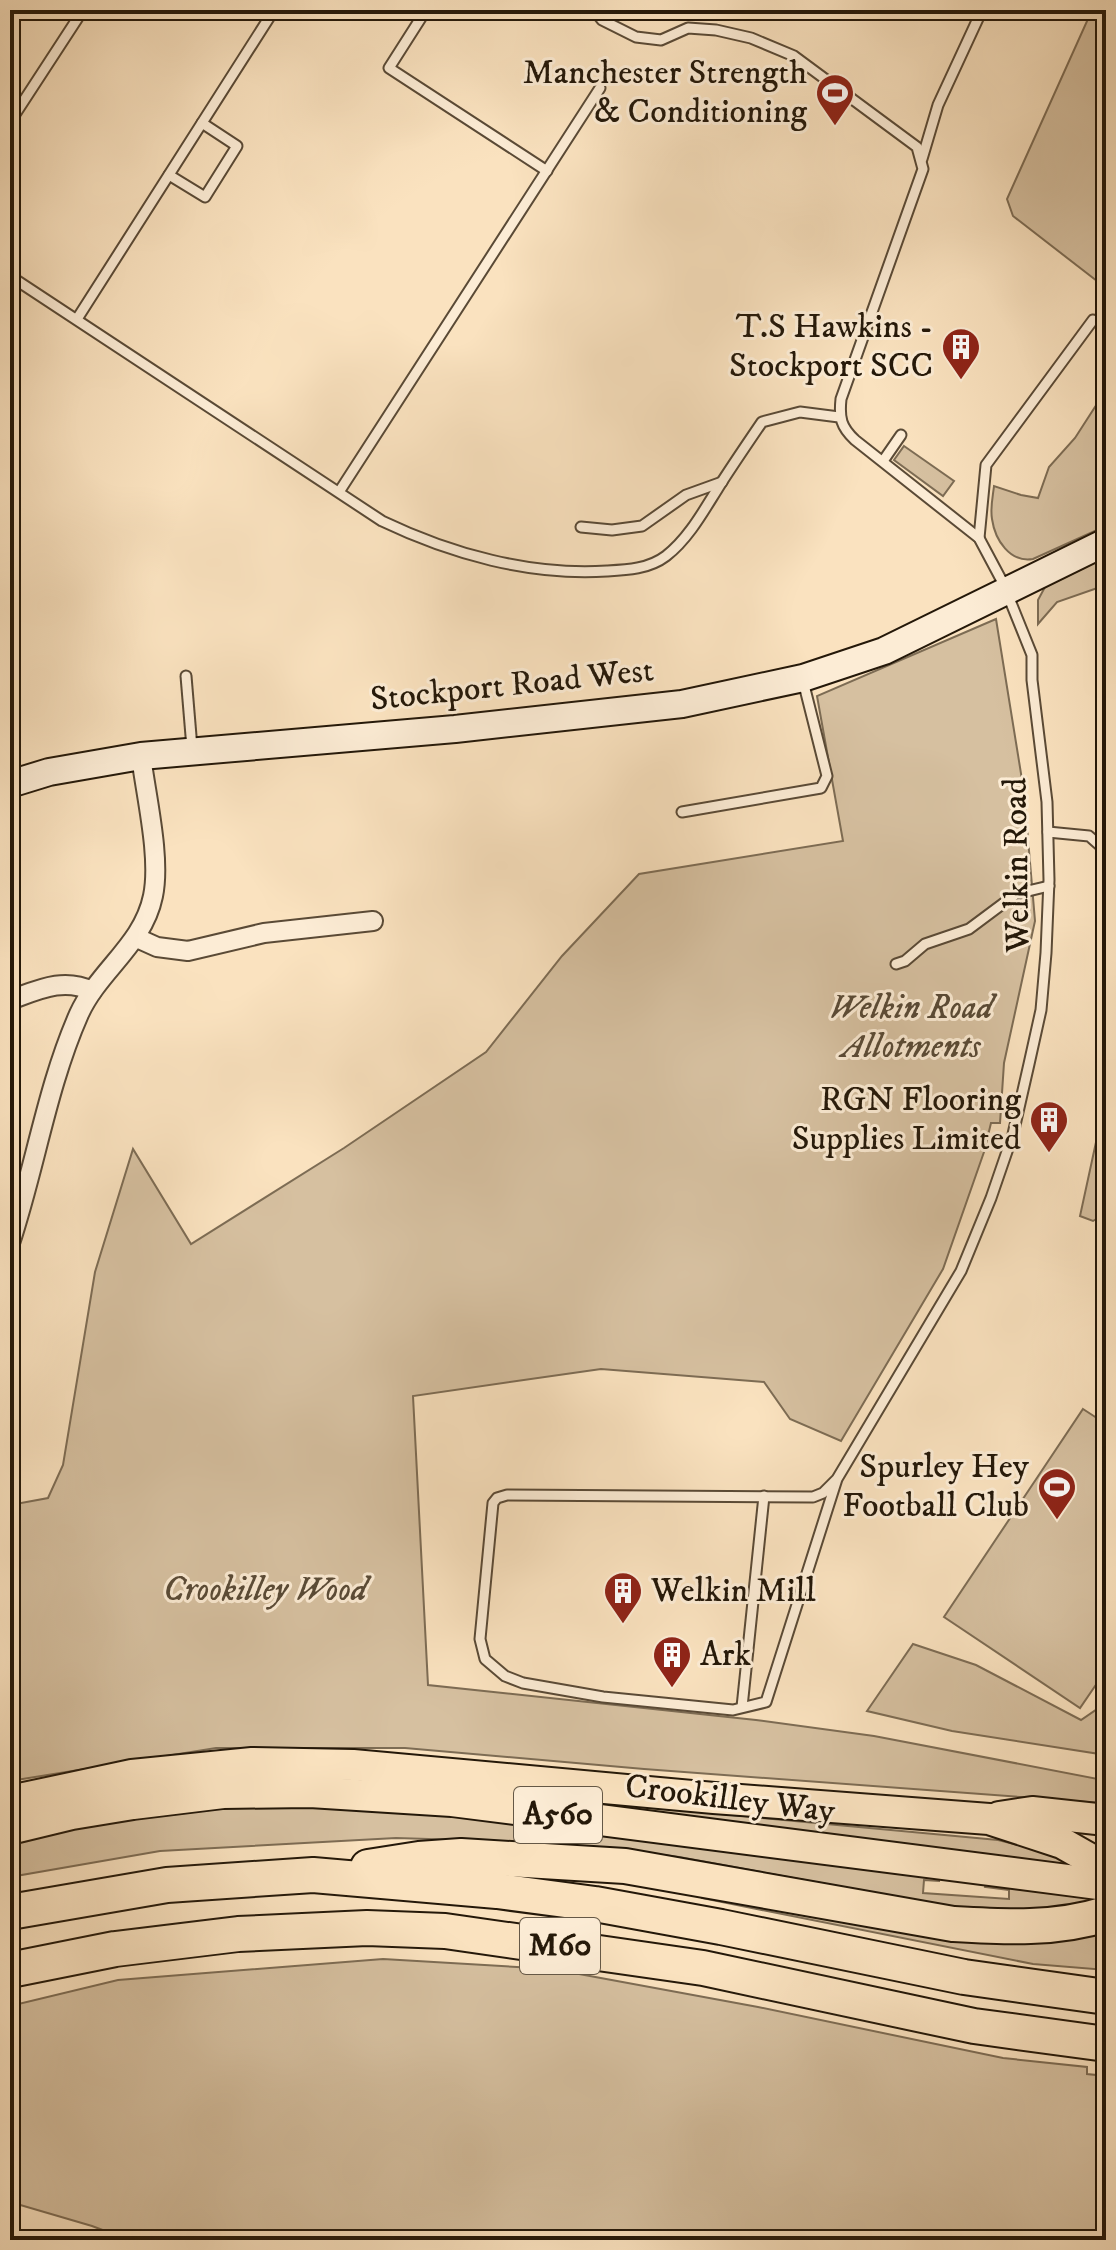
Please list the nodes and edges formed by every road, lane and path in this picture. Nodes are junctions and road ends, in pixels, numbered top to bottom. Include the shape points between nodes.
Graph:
1 (83, 10) edge
2 (274, 10) edge
3 (426, 10) edge
4 (594, 10) edge
5 (982, 10) edge
6 (600, 88) dead end
7 (10, 122) edge
8 (202, 123) junction
9 (922, 159) junction
10 (547, 171) junction
11 (169, 175) junction
12 (10, 276) edge
13 (77, 319) junction
14 (1093, 320) dead end
15 (839, 417) junction
16 (901, 435) dead end
17 (883, 461) junction
18 (722, 482) junction
19 (339, 492) junction
20 (581, 527) dead end
21 (979, 538) junction
22 (1106, 542) edge
23 (1006, 593) junction
24 (186, 676) dead end
25 (803, 678) junction
26 (192, 752) junction
27 (141, 756) junction
28 (10, 784) edge
29 (682, 812) dead end
30 (1048, 832) junction
31 (1106, 851) edge
32 (1049, 886) junction
33 (373, 921) dead end
34 (137, 938) junction
35 (896, 964) dead end
36 (92, 991) junction
37 (10, 1000) edge
38 (11, 1235) edge
39 (837, 1479) junction
40 (764, 1496) junction
41 (742, 1707) junction
42 (10, 1801) edge
43 (989, 1819) junction
44 (1106, 1820) edge
45 (10, 1829) edge
46 (1106, 1868) edge
47 (313, 1875) junction
48 (1106, 1885) edge
49 (10, 1912) edge
50 (1106, 1914) edge
51 (10, 1970) edge
52 (1106, 1997) edge
53 (1106, 2044) edge

1 - 7 lane
2 - 8 lane
3 - 10 lane via 389,68
4 - 9 lane via 602,20 636,37 661,40 688,28 716,30 794,56 911,142
5 - 9 lane via 938,105
6 - 10 lane
8 - 11 lane
8 - 11 lane via 237,146 205,197
9 - 15 lane via 923,169
10 - 19 lane
11 - 13 lane
12 - 13 lane
13 - 19 lane
14 - 21 lane via 986,465
15 - 17 lane via 845,430
15 - 18 lane via 800,412 762,422
16 - 17 lane
17 - 21 lane
18 - 19 lane via 690,532 665,557 632,570 586,573 534,569 422,540
18 - 20 lane via 686,495 642,526
21 - 23 lane, Welkin Road
22 - 23 main road, Stockport Road West
23 - 25 main road, Stockport Road West via 884,651
23 - 30 lane, Welkin Road via 1032,655
24 - 26 lane
25 - 26 main road, Stockport Road West via 682,704
25 - 29 lane via 827,776 821,788
26 - 27 main road, Stockport Road West
27 - 28 main road, Stockport Road West
27 - 34 street via 156,872 149,914
30 - 31 lane via 1089,836
30 - 32 lane, Welkin Road
32 - 35 lane via 1016,894 969,929 925,944
32 - 39 lane, Welkin Road via 1041,1010 1013,1134 991,1198 961,1271
33 - 34 street via 264,933 188,951
34 - 36 street
36 - 37 street via 57,984
36 - 38 street via 72,1034
39 - 40 lane, Welkin Road via 813,1497
39 - 41 lane, Welkin Road via 766,1702
40 - 41 lane
40 - 41 lane via 507,1495 493,1503 480,1639 485,1659 495,1669 523,1683 603,1697
42 - 43 main road, Crookilley Way / A560 via 132,1775 252,1763 353,1765
43 - 44 main road, Crookilley Way / A560 via 1032,1812
43 - 46 main road, Crookilley Way / A560 via 1062,1843
45 - 48 main road, Crookilley Way / A560 via 72,1814 223,1793 326,1793 452,1801
47 - 49 highway, M60 via 167,1885
47 - 50 highway, M60 via 461,1856 552,1860 625,1866 953,1924 1039,1927
47 - 52 highway, M60 via 595,1904 964,1977
51 - 53 highway, M60 via 115,1949 238,1934 367,1928 445,1931 674,1963 974,2026

